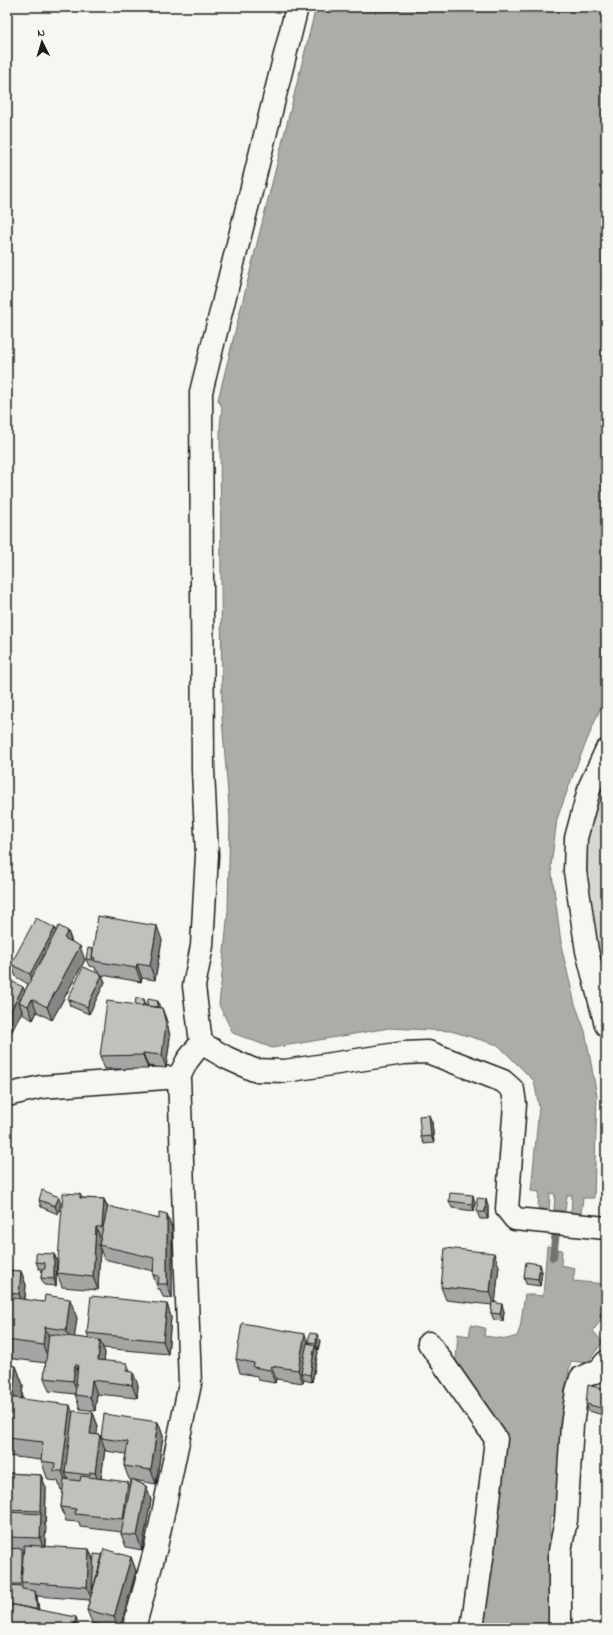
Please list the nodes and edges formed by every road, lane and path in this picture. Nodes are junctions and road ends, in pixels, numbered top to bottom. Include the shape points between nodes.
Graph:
1 (297, 7) edge
2 (606, 751) edge
3 (606, 1024) edge
4 (201, 1043) junction
5 (179, 1077) junction
6 (7, 1095) edge
7 (599, 1228) edge
8 (429, 1343) dead end
9 (606, 1362) edge
10 (134, 1628) edge
11 (472, 1628) edge
12 (560, 1628) edge

1 - 4 street via 201,392 203,762 207,855 202,946 194,986
2 - 3 street via 590,786 576,838 575,871 587,951
4 - 5 street
4 - 7 street via 254,1070 285,1071 404,1053 428,1052 503,1081 514,1090 515,1104 507,1209 515,1219
5 - 6 street via 41,1088
5 - 10 street via 190,1384 156,1547
8 - 11 street via 496,1439
9 - 12 street via 599,1370 582,1378 577,1391 572,1425 566,1520 560,1552

